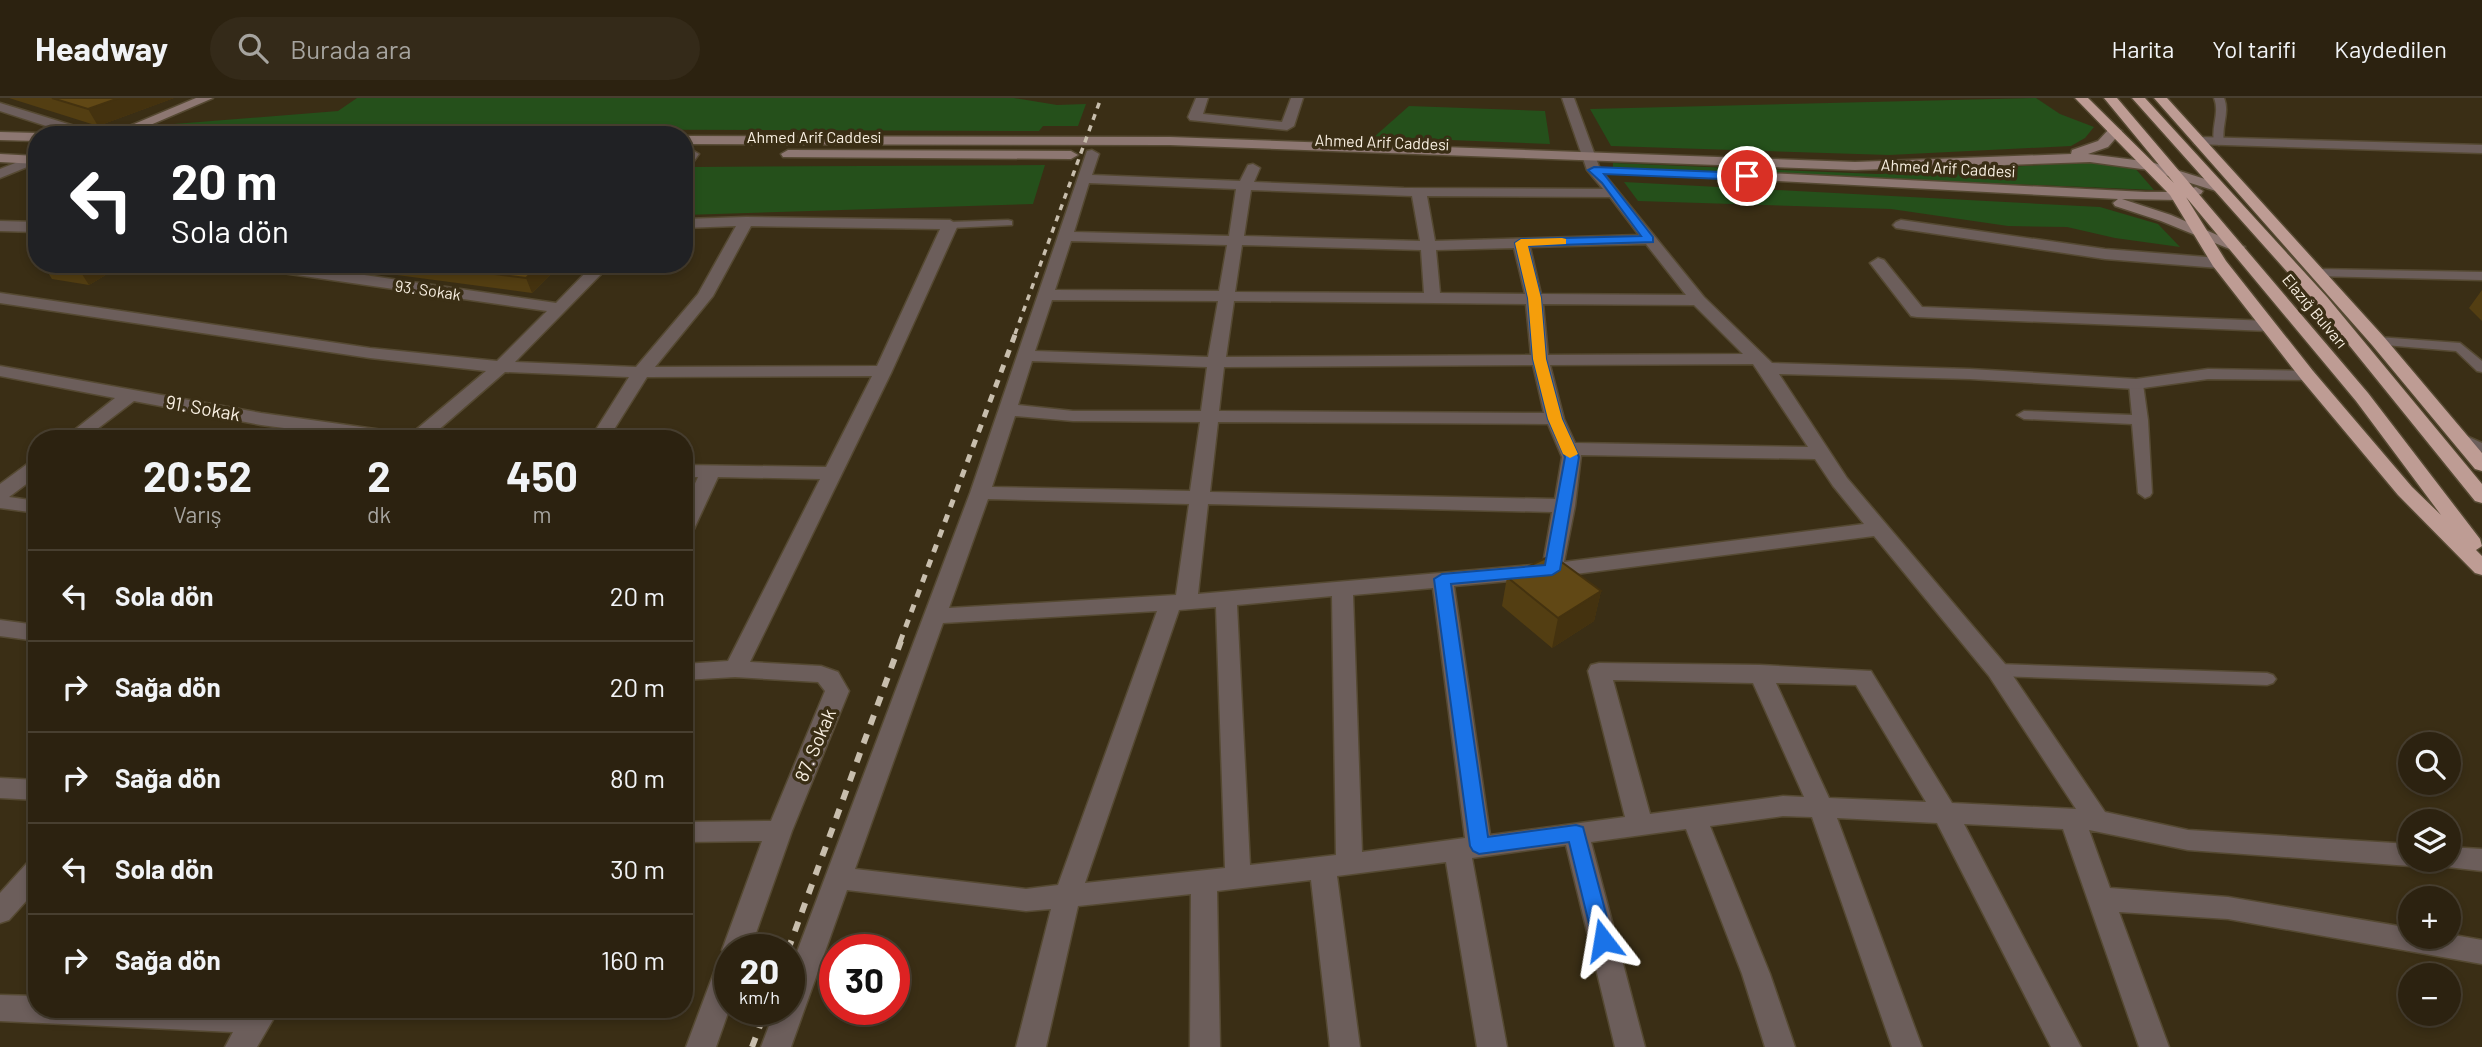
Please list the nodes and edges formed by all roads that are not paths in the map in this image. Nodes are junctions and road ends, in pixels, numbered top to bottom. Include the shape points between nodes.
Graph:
1 (207, 98) edge
2 (1202, 98) edge
3 (1297, 98) edge
4 (1568, 98) edge
5 (2081, 98) edge
6 (2110, 98) edge
7 (2138, 98) edge
8 (2160, 98) edge
9 (2219, 98) edge
10 (0, 107) edge
11 (60, 126) edge
12 (137, 126) edge
13 (2115, 131) junction
14 (0, 136) edge
15 (28, 137) edge
16 (693, 140) edge
17 (2199, 141) junction
18 (2219, 142) junction
19 (2482, 149) edge
20 (1092, 155) junction
21 (693, 157) edge
22 (0, 158) edge
23 (2054, 159) junction
24 (28, 160) edge
25 (28, 163) edge
26 (1591, 163) junction
27 (2151, 166) junction
28 (1253, 167) dead end
29 (2174, 172) junction
30 (0, 174) edge
31 (1086, 179) junction
32 (1244, 187) junction
33 (2219, 188) junction
34 (1419, 192) junction
35 (1613, 193) junction
36 (2077, 193) junction
37 (2185, 194) junction
38 (746, 221) junction
39 (1008, 223) dead end
40 (693, 224) edge
41 (950, 225) junction
42 (1901, 225) dead end
43 (0, 226) edge
44 (28, 227) edge
45 (2201, 233) junction
46 (1066, 236) junction
47 (1649, 239) junction
48 (1238, 241) junction
49 (1521, 243) junction
50 (1428, 246) junction
51 (2237, 247) junction
52 (1878, 263) dead end
53 (2219, 263) junction
54 (317, 273) edge
55 (594, 273) edge
56 (2318, 273) junction
57 (2482, 276) edge
58 (1048, 295) junction
59 (1228, 295) junction
60 (1432, 297) junction
61 (0, 298) edge
62 (1534, 298) junction
63 (1698, 300) junction
64 (559, 308) junction
65 (2269, 326) junction
66 (2378, 341) junction
67 (1026, 356) junction
68 (1540, 359) junction
69 (1217, 362) junction
70 (1763, 364) junction
71 (501, 367) junction
72 (2482, 368) edge
73 (883, 371) junction
74 (0, 372) edge
75 (641, 372) junction
76 (2307, 375) junction
77 (2136, 384) junction
78 (129, 396) junction
79 (1009, 410) junction
80 (2024, 415) dead end
81 (1209, 418) junction
82 (1555, 419) junction
83 (2141, 420) junction
84 (84, 430) edge
85 (341, 430) edge
86 (428, 430) edge
87 (605, 430) edge
88 (2458, 436) junction
89 (2482, 448) edge
90 (1568, 449) junction
91 (1823, 453) junction
92 (2482, 465) edge
93 (693, 471) edge
94 (711, 471) junction
95 (28, 473) edge
96 (832, 473) junction
97 (980, 493) junction
98 (2145, 493) dead end
99 (0, 494) edge
100 (2482, 497) edge
101 (1199, 500) junction
102 (0, 502) edge
103 (1565, 506) junction
104 (28, 507) edge
105 (693, 510) edge
106 (1880, 529) junction
107 (2482, 555) edge
108 (2482, 568) edge
109 (1552, 570) junction
110 (1442, 579) junction
111 (1342, 588) junction
112 (1226, 598) junction
113 (1179, 602) junction
114 (934, 616) junction
115 (0, 628) edge
116 (28, 632) edge
117 (735, 670) junction
118 (1997, 670) junction
119 (693, 672) edge
120 (1760, 673) junction
121 (2267, 679) dead end
122 (0, 788) edge
123 (28, 790) edge
124 (1821, 808) junction
125 (1945, 813) junction
126 (1694, 817) junction
127 (2084, 819) junction
128 (1640, 824) junction
129 (779, 831) junction
130 (693, 832) edge
131 (1576, 833) junction
132 (1468, 847) junction
133 (2398, 855) edge
134 (2461, 859) edge
135 (2482, 860) edge
136 (1336, 866) junction
137 (838, 878) junction
138 (1238, 878) junction
139 (28, 880) edge
140 (1204, 881) junction
141 (1067, 895) junction
142 (2101, 899) junction
143 (0, 912) edge
144 (742, 934) edge
145 (2482, 952) edge
146 (0, 1008) edge
147 (28, 1009) edge
148 (714, 1011) edge
149 (259, 1018) edge
150 (240, 1047) edge
151 (701, 1047) edge
152 (776, 1047) edge
153 (1031, 1047) edge
154 (1205, 1047) edge
155 (1345, 1047) edge
156 (1492, 1047) edge
157 (1630, 1047) edge
158 (1780, 1047) edge
159 (1907, 1047) edge
160 (2066, 1047) edge
161 (2154, 1047) edge

1 - 12 street
2 - 3 street via 1195,117 1287,126
4 - 26 street
5 - 13 highway
6 - 29 highway, Elazığ Bulvarı
7 - 33 highway, Elazığ Bulvarı
8 - 17 highway
9 - 18 lane via 2223,111 2215,130
10 - 11 street
13 - 23 street, Ahmed Arif Caddesi via 2103,144
13 - 27 highway
14 - 15 street
16 - 26 street, Ahmed Arif Caddesi via 1170,141
17 - 18 street
17 - 56 highway
18 - 19 street
20 - 21 street, Ahmed Arif Caddesi
20 - 26 street, Ahmed Arif Caddesi
20 - 31 street
22 - 24 street
23 - 26 street, Ahmed Arif Caddesi via 1855,166
23 - 27 street, Ahmed Arif Caddesi via 2103,159
25 - 30 street
26 - 35 street
26 - 36 street, Ahmed Arif Caddesi
27 - 29 street, Ahmed Arif Caddesi
27 - 37 highway
28 - 32 street
29 - 33 street, Ahmed Arif Caddesi
29 - 37 highway, Elazığ Bulvarı
31 - 32 street
31 - 46 street
32 - 34 street
32 - 48 street
33 - 37 street, Ahmed Arif Caddesi
33 - 100 highway, Elazığ Bulvarı via 2321,300
34 - 35 street
34 - 50 street
35 - 47 street
36 - 37 street, Ahmed Arif Caddesi
36 - 45 street, Ahmed Arif Caddesi via 2140,209
37 - 45 highway
37 - 51 highway, Elazığ Bulvarı
38 - 40 street
38 - 41 street
38 - 75 street via 705,296
39 - 41 lane
41 - 73 street
42 - 53 street via 2105,254
43 - 44 street
45 - 51 street, Ahmed Arif Caddesi
45 - 53 highway
46 - 48 street
46 - 58 street
47 - 49 street
47 - 63 street
48 - 50 street
48 - 59 street
49 - 50 street
49 - 62 street
50 - 60 street
51 - 107 highway, Elazığ Bulvarı via 2362,397
52 - 65 street via 1917,312
53 - 65 highway
54 - 64 street, 93. Sokak
55 - 64 street
56 - 57 lane
56 - 66 highway
58 - 59 street
58 - 67 street
59 - 60 street
59 - 69 street
60 - 62 street
61 - 71 street via 370,353
62 - 63 street
62 - 68 street
63 - 70 street
64 - 71 street
65 - 76 highway
66 - 72 lane via 2460,346
66 - 88 highway
67 - 69 street
67 - 79 street
68 - 69 street
68 - 70 street
68 - 82 street
69 - 81 street
70 - 77 street
70 - 91 street
71 - 75 street
71 - 86 street
73 - 75 street
73 - 96 street
74 - 78 street, 91. Sokak
75 - 87 street
76 - 77 street via 2208,374
76 - 108 highway via 2405,491
77 - 83 lane
78 - 84 street
78 - 85 street, 91. Sokak
79 - 81 street
79 - 97 street
80 - 83 lane
81 - 82 street
81 - 101 street
82 - 90 street
83 - 98 lane
88 - 89 lane
88 - 92 highway
90 - 91 street
90 - 103 street via 1572,457
91 - 106 street via 1840,482
93 - 94 street
94 - 96 street
94 - 105 street
95 - 99 street
96 - 117 street
97 - 101 street
97 - 114 street
101 - 103 street
101 - 113 street
102 - 104 street
103 - 109 street
106 - 109 street
106 - 118 street
109 - 110 street
110 - 111 street
110 - 132 street
111 - 112 street
111 - 136 street
112 - 113 street
112 - 138 street
113 - 114 street
113 - 141 street
114 - 137 street
115 - 116 street
117 - 119 street, 87. Sokak
117 - 129 street, 87. Sokak via 821,674 836,685 835,698
118 - 121 lane
118 - 127 street
120 - 124 street
120 - 125 street via 1863,677
120 - 128 street via 1599,671
122 - 123 street
124 - 125 street
124 - 126 street via 1783,806
124 - 159 street
125 - 127 street
125 - 160 street
126 - 128 street
126 - 158 street
127 - 133 street via 2188,840
127 - 142 street
128 - 131 street
129 - 130 street
129 - 144 street, 87. Sokak
131 - 132 street
131 - 157 street
132 - 136 street
132 - 156 street
134 - 135 street
136 - 138 street
136 - 155 street
137 - 141 street via 1026,900
137 - 152 street
138 - 140 street
139 - 143 street
140 - 141 street
140 - 154 street
141 - 153 street
142 - 145 street via 2228,908
142 - 161 street
146 - 147 street
148 - 151 street
149 - 150 street

